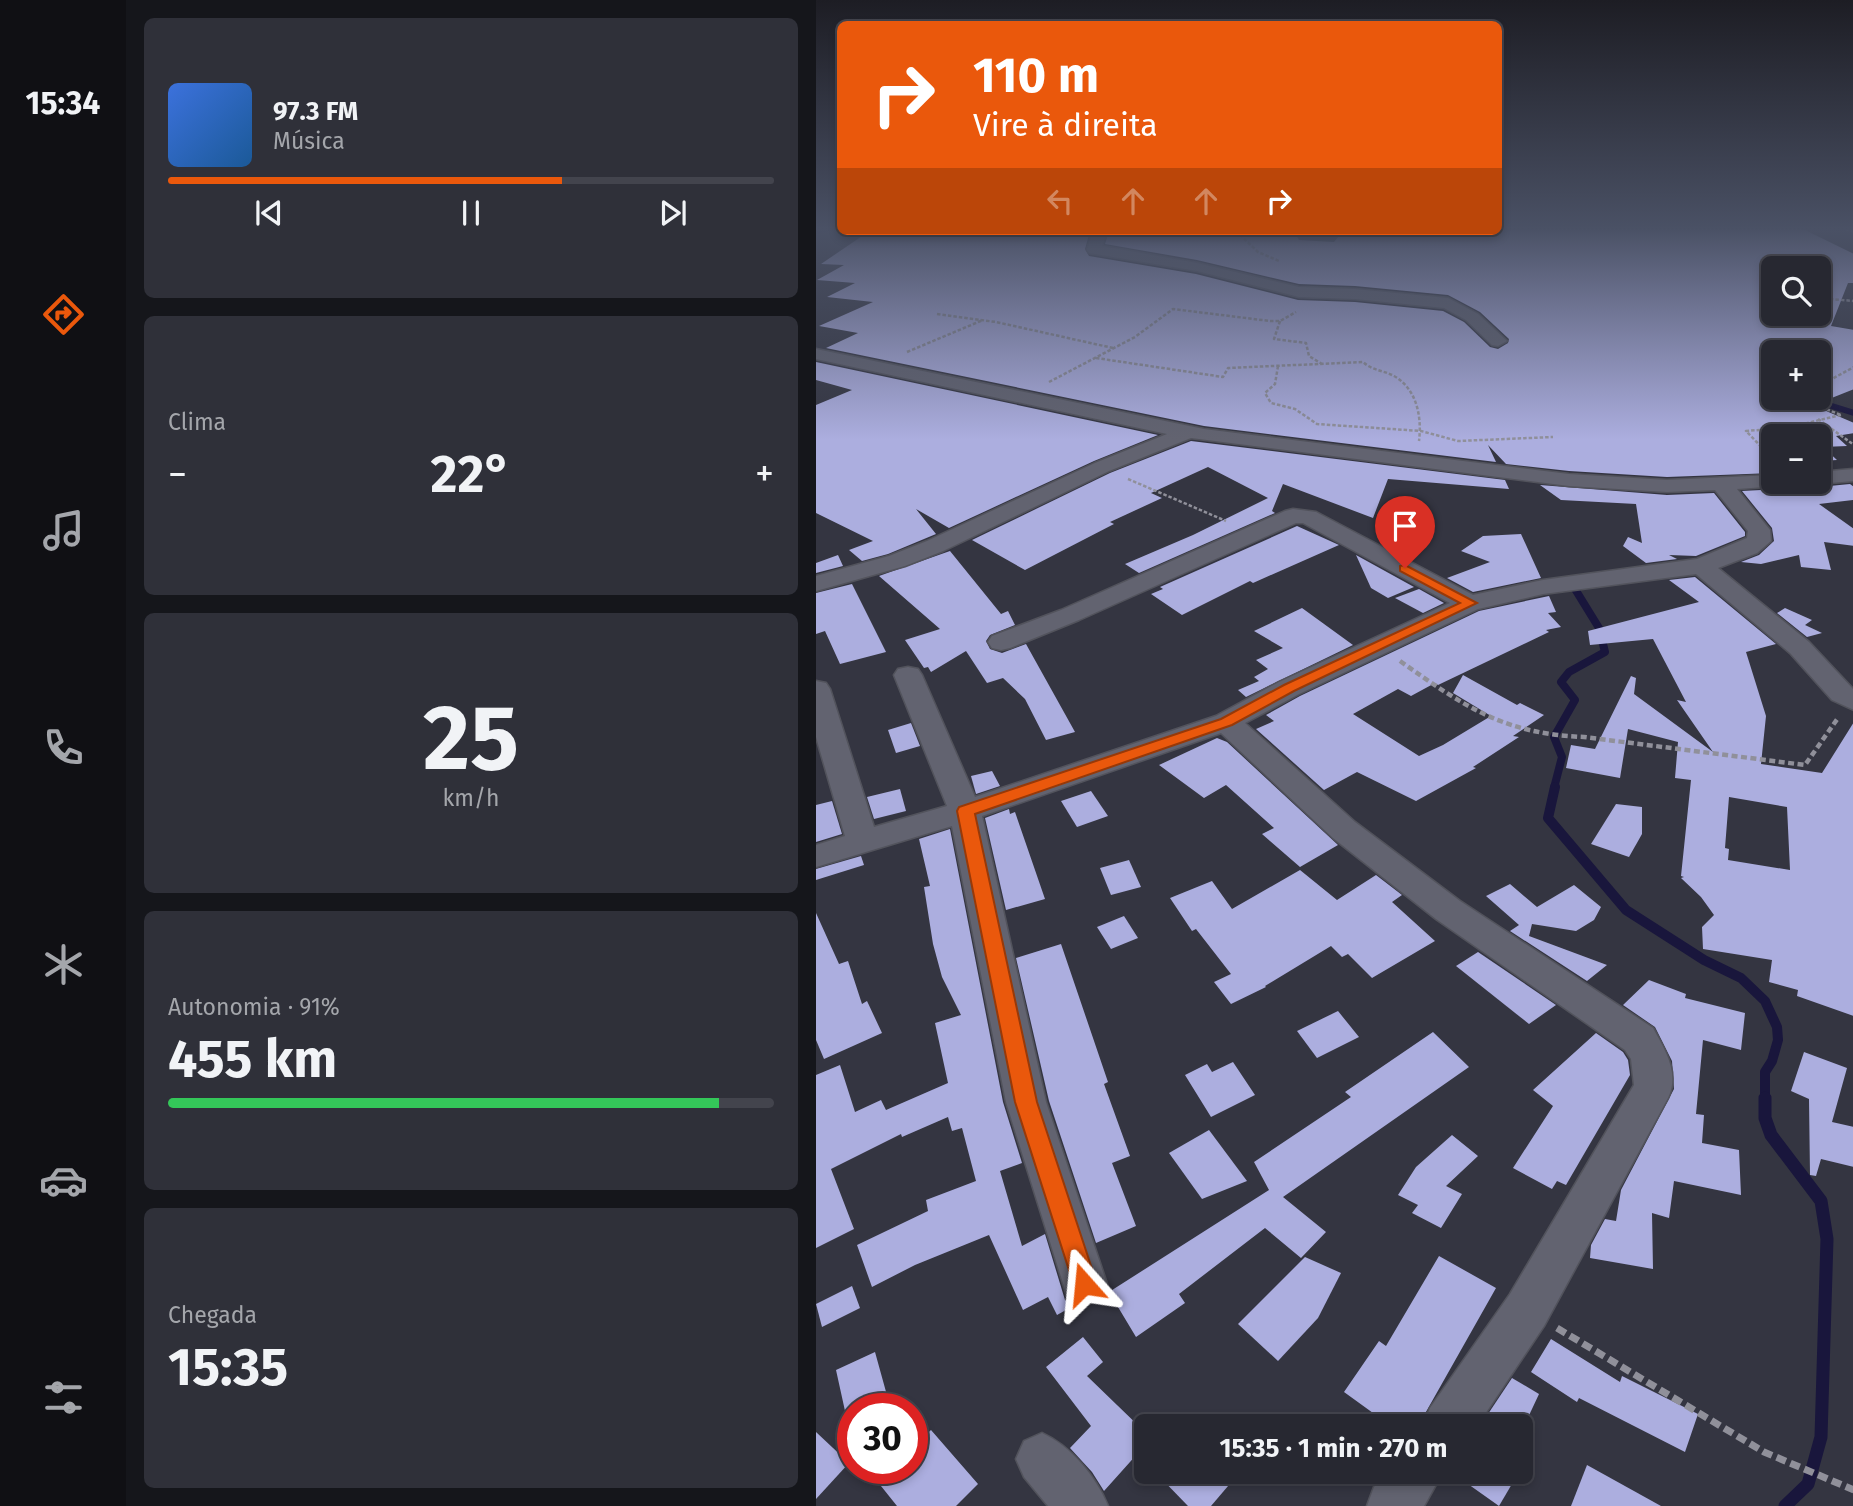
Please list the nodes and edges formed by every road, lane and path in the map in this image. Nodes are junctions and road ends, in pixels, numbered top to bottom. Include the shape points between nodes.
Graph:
1 (1317, 299) edge
2 (1401, 299) edge
3 (1834, 299) edge
4 (1854, 301) edge
5 (937, 314) dead end
6 (983, 320) junction
7 (1280, 321) junction
8 (1498, 341) dead end
9 (1114, 348) junction
10 (816, 354) edge
11 (1096, 358) junction
12 (1323, 365) junction
13 (1278, 366) junction
14 (873, 367) junction
15 (1854, 367) edge
16 (1831, 379) edge
17 (1017, 398) junction
18 (1828, 410) edge
19 (1818, 419) junction
20 (1800, 424) edge
21 (1761, 430) edge
22 (1421, 431) junction
23 (1186, 433) junction
24 (1553, 437) dead end
25 (1854, 445) edge
26 (1761, 447) edge
27 (1416, 463) junction
28 (1102, 467) junction
29 (1854, 475) edge
30 (1831, 477) edge
31 (1761, 482) edge
32 (1721, 484) junction
33 (1256, 531) junction
34 (1701, 566) junction
35 (816, 584) edge
36 (1470, 603) junction
37 (1001, 642) dead end
38 (1380, 646) junction
39 (908, 675) dead end
40 (816, 689) edge
41 (1852, 702) edge
42 (1226, 722) junction
43 (965, 811) junction
44 (862, 840) junction
45 (816, 856) edge
46 (1084, 1284) dead end
47 (1527, 1310) junction
48 (1456, 1414) edge
49 (1042, 1459) dead end
50 (1409, 1484) edge
51 (1854, 1490) edge
52 (1082, 1506) edge
53 (1393, 1506) edge

1 - 7 path
2 - 8 street via 1448,303
3 - 4 path
5 - 6 path
6 - 9 path
6 - 14 path
7 - 9 path via 1173,309
7 - 12 path via 1274,339 1306,343 1309,356
9 - 11 path
10 - 14 street
11 - 13 path via 1223,377 1228,368
11 - 17 path
12 - 13 path
12 - 22 path via 1363,362 1373,373 1395,376 1417,404
13 - 22 path via 1275,384 1265,393 1271,403 1295,409 1317,424
14 - 17 street
15 - 16 path
17 - 23 street
18 - 19 path via 1841,415
19 - 20 path
19 - 25 path
21 - 26 path via 1746,431
22 - 24 path via 1458,441
22 - 27 path
23 - 27 street
23 - 28 street
27 - 32 street via 1581,481
28 - 33 path via 1210,516
28 - 35 street via 935,546
29 - 30 street
31 - 32 street
32 - 34 street via 1759,530 1759,541
33 - 36 street via 1293,516 1308,517
33 - 37 street
34 - 36 street via 1543,587
34 - 41 street via 1814,662
36 - 38 street
38 - 41 path via 1469,710 1511,729 1554,737 1805,765
38 - 42 street
39 - 43 street
40 - 44 street
42 - 43 street
42 - 47 street via 1344,830 1448,910 1639,1039 1650,1058 1654,1086
43 - 44 street
43 - 46 street via 1026,1102
44 - 45 street
47 - 48 street
47 - 51 path via 1764,1452
49 - 52 street
50 - 53 street

